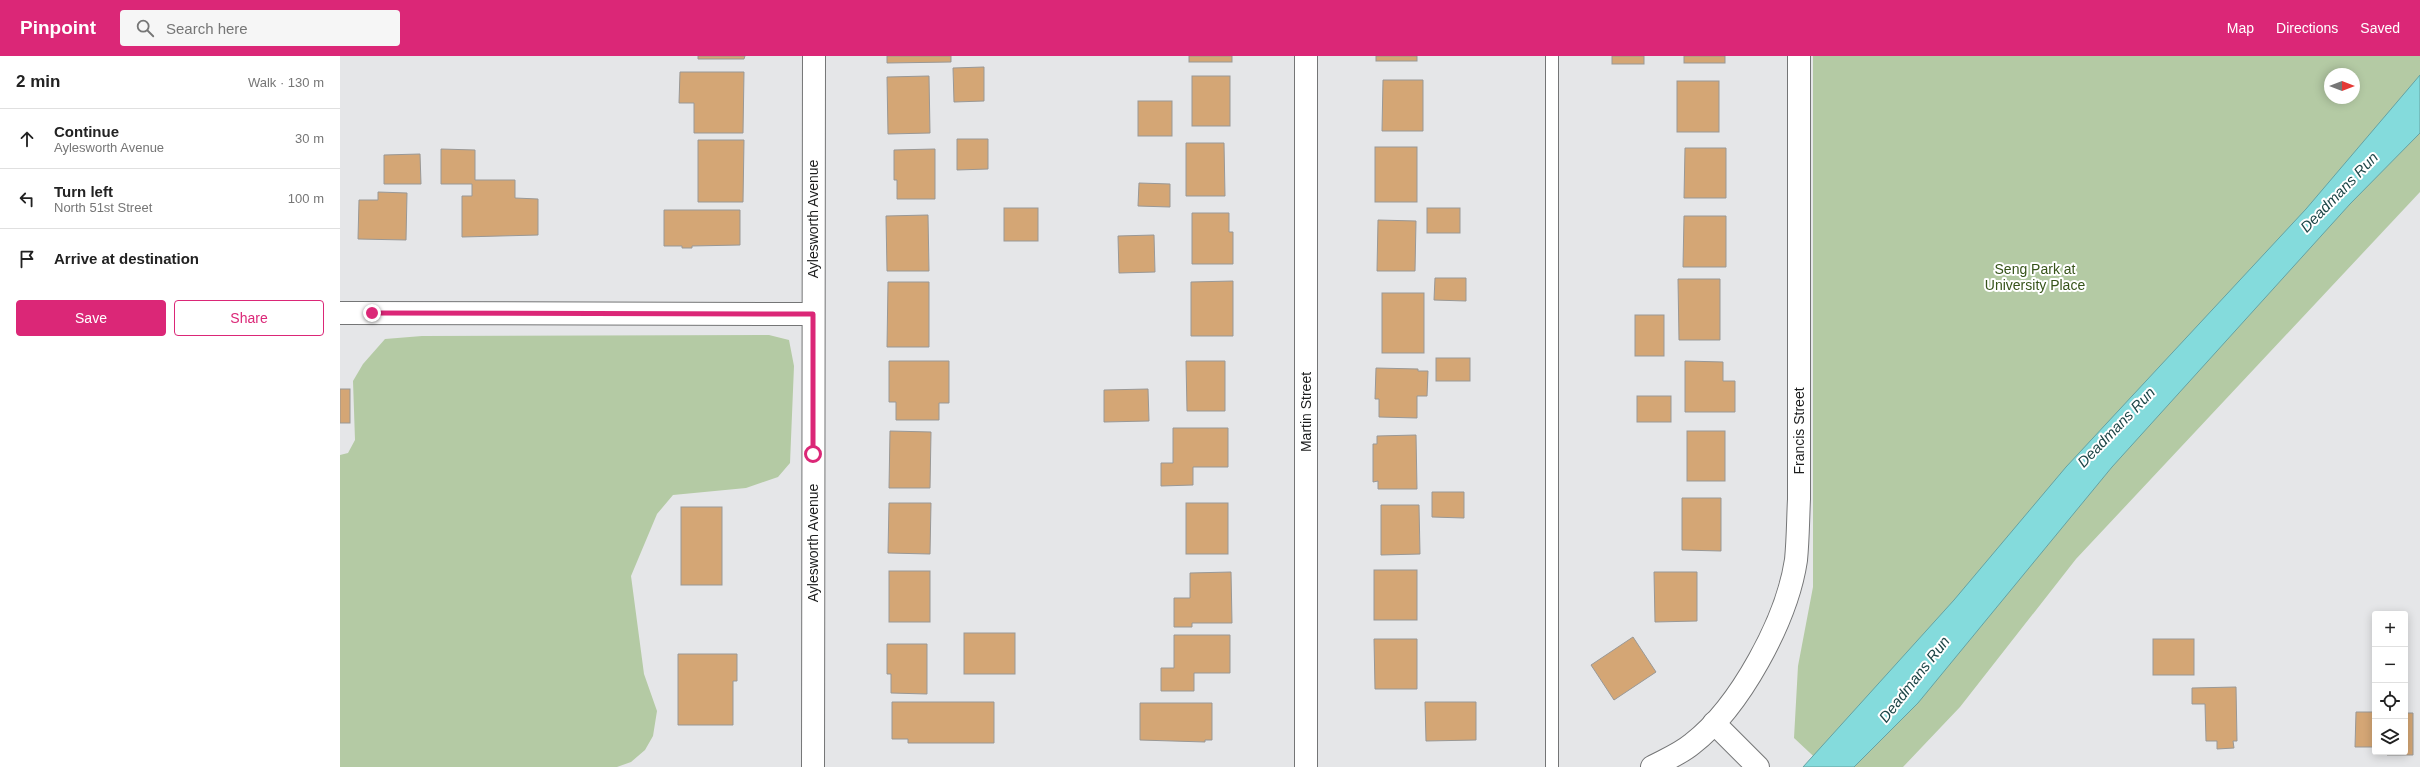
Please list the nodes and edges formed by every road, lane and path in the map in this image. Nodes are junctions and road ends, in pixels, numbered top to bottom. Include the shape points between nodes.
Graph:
1 (814, 56) edge
2 (1306, 56) edge
3 (1552, 56) edge
4 (1799, 56) edge
5 (340, 313) edge
6 (813, 314) junction
7 (1714, 723) junction
8 (813, 767) edge
9 (1306, 767) edge
10 (1552, 767) edge
11 (1652, 767) edge
12 (1758, 767) edge

1 - 6 street, Aylesworth Avenue
2 - 9 street, Martin Street
3 - 10 lane
4 - 7 street, Francis Street via 1799,499 1796,560 1782,610 1764,650 1743,688
5 - 6 street
6 - 8 street, Aylesworth Avenue
7 - 11 street, Francis Street via 1692,745
7 - 12 street

